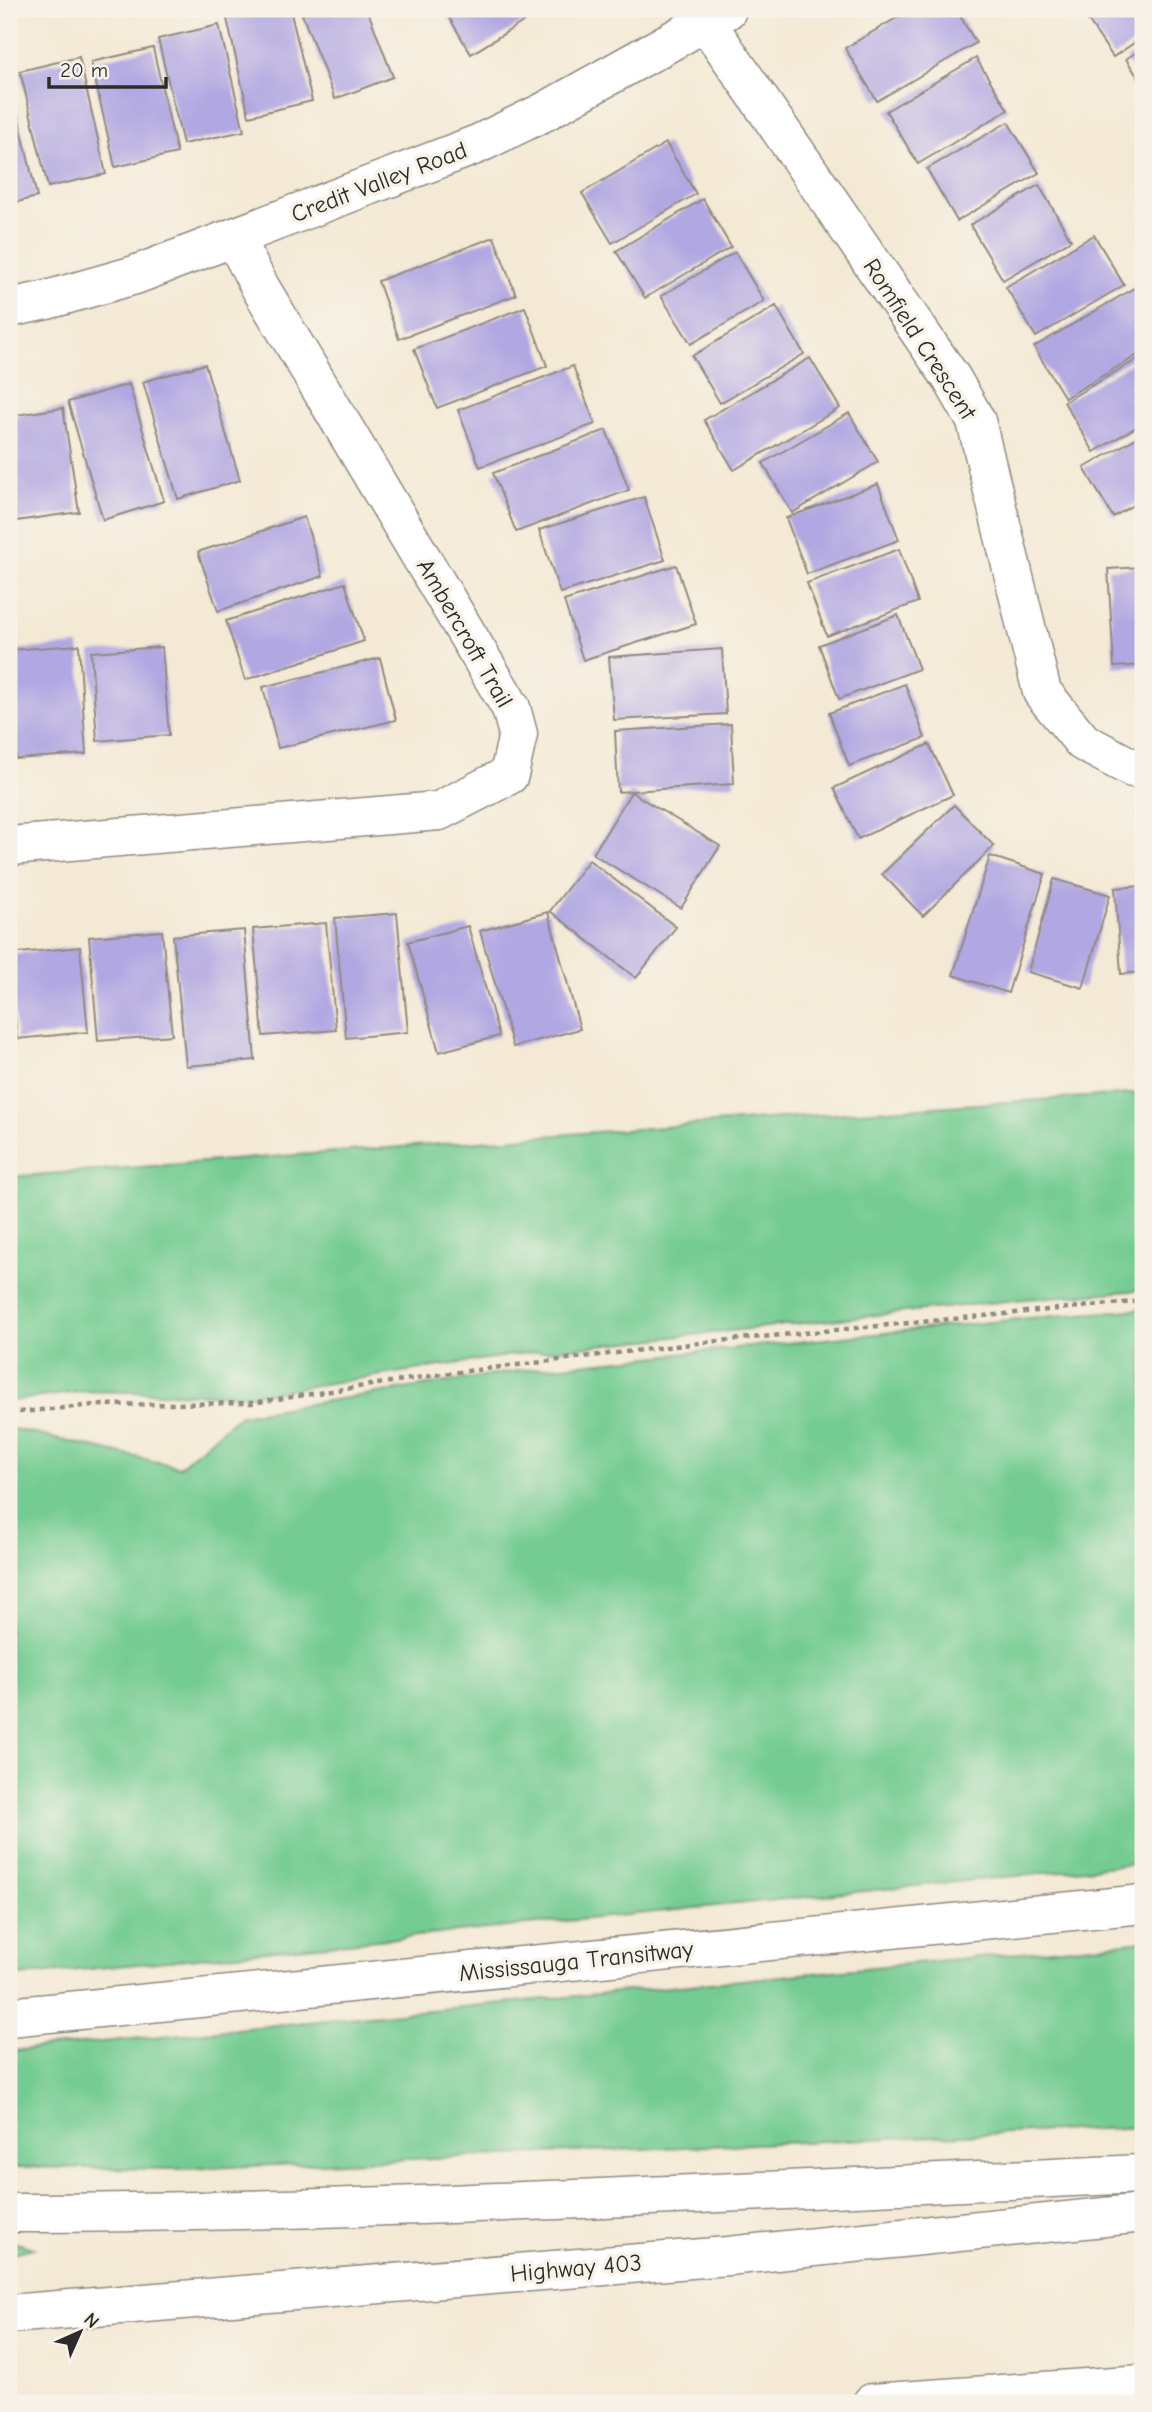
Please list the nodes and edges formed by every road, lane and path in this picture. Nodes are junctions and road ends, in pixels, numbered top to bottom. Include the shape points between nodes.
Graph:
1 (710, 13) edge
2 (234, 238) junction
3 (9, 308) edge
4 (1143, 767) edge
5 (9, 846) edge
6 (1143, 1301) edge
7 (9, 1413) edge
8 (1143, 1904) edge
9 (9, 2017) edge
10 (1143, 2174) edge
11 (9, 2213) edge
12 (1143, 2213) edge
13 (9, 2314) edge
14 (1143, 2384) edge
15 (872, 2403) edge

1 - 2 main road, Credit Valley Road via 544,112 478,144
1 - 4 main road, Romfield Crescent via 976,421 1042,692 1083,742 1132,768
2 - 3 main road, Credit Valley Road via 135,275
2 - 5 main road, Ambercroft Trail via 511,708 518,733 509,775 439,811
6 - 7 path via 708,1342 251,1403 95,1405
8 - 9 main road, Mississauga Transitway
10 - 11 main road via 724,2194
12 - 13 main road, Highway 403 via 728,2256
14 - 15 main road

